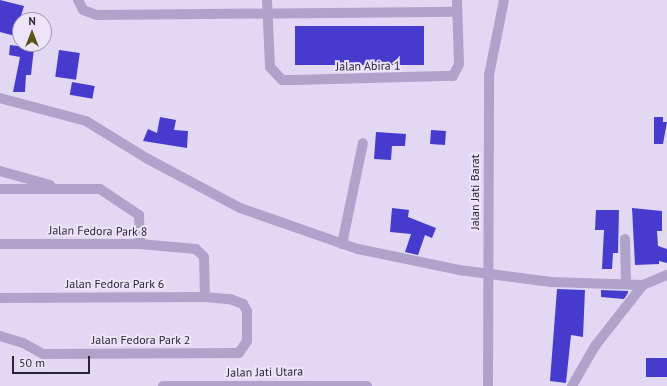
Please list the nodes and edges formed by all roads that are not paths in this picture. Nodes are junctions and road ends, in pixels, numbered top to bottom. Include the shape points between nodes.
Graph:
1 (78, 0) edge
2 (267, 0) edge
3 (457, 0) edge
4 (504, 0) edge
5 (457, 12) junction
6 (267, 14) junction
7 (0, 98) edge
8 (363, 143) dead end
9 (0, 171) edge
10 (0, 188) edge
11 (62, 188) junction
12 (625, 239) dead end
13 (0, 244) edge
14 (140, 244) junction
15 (342, 244) junction
16 (487, 274) junction
17 (667, 275) edge
18 (626, 284) junction
19 (643, 285) junction
20 (205, 297) junction
21 (0, 298) edge
22 (0, 336) edge
23 (238, 353) joint
24 (163, 386) edge
25 (367, 386) edge
26 (488, 386) edge
27 (572, 386) edge

1 - 6 street via 83,10 90,14
2 - 6 street
3 - 5 street
4 - 16 street, Jalan Jati Barat via 488,75
5 - 6 street
5 - 6 street, Jalan Abira 1 via 459,64 453,76 282,80 272,72 269,63
7 - 15 street via 86,121 148,159 226,201 293,229
8 - 15 street
9 - 11 street
10 - 11 street
11 - 14 street via 100,188 139,215
12 - 18 street
13 - 14 street, Jalan Fedora Park 8
14 - 20 street, Jalan Fedora Park 8 via 196,249 204,257
15 - 16 street via 402,260
16 - 18 street via 551,282
16 - 26 street, Jalan Jati Barat
17 - 19 street
18 - 19 street
19 - 27 street via 595,346
20 - 21 street, Jalan Fedora Park 6
20 - 23 street, Jalan Fedora Park 6 via 230,299 243,304 247,311 247,341
22 - 23 street, Jalan Fedora Park 2 via 24,343 43,354
24 - 25 street, Jalan Jati Utara

